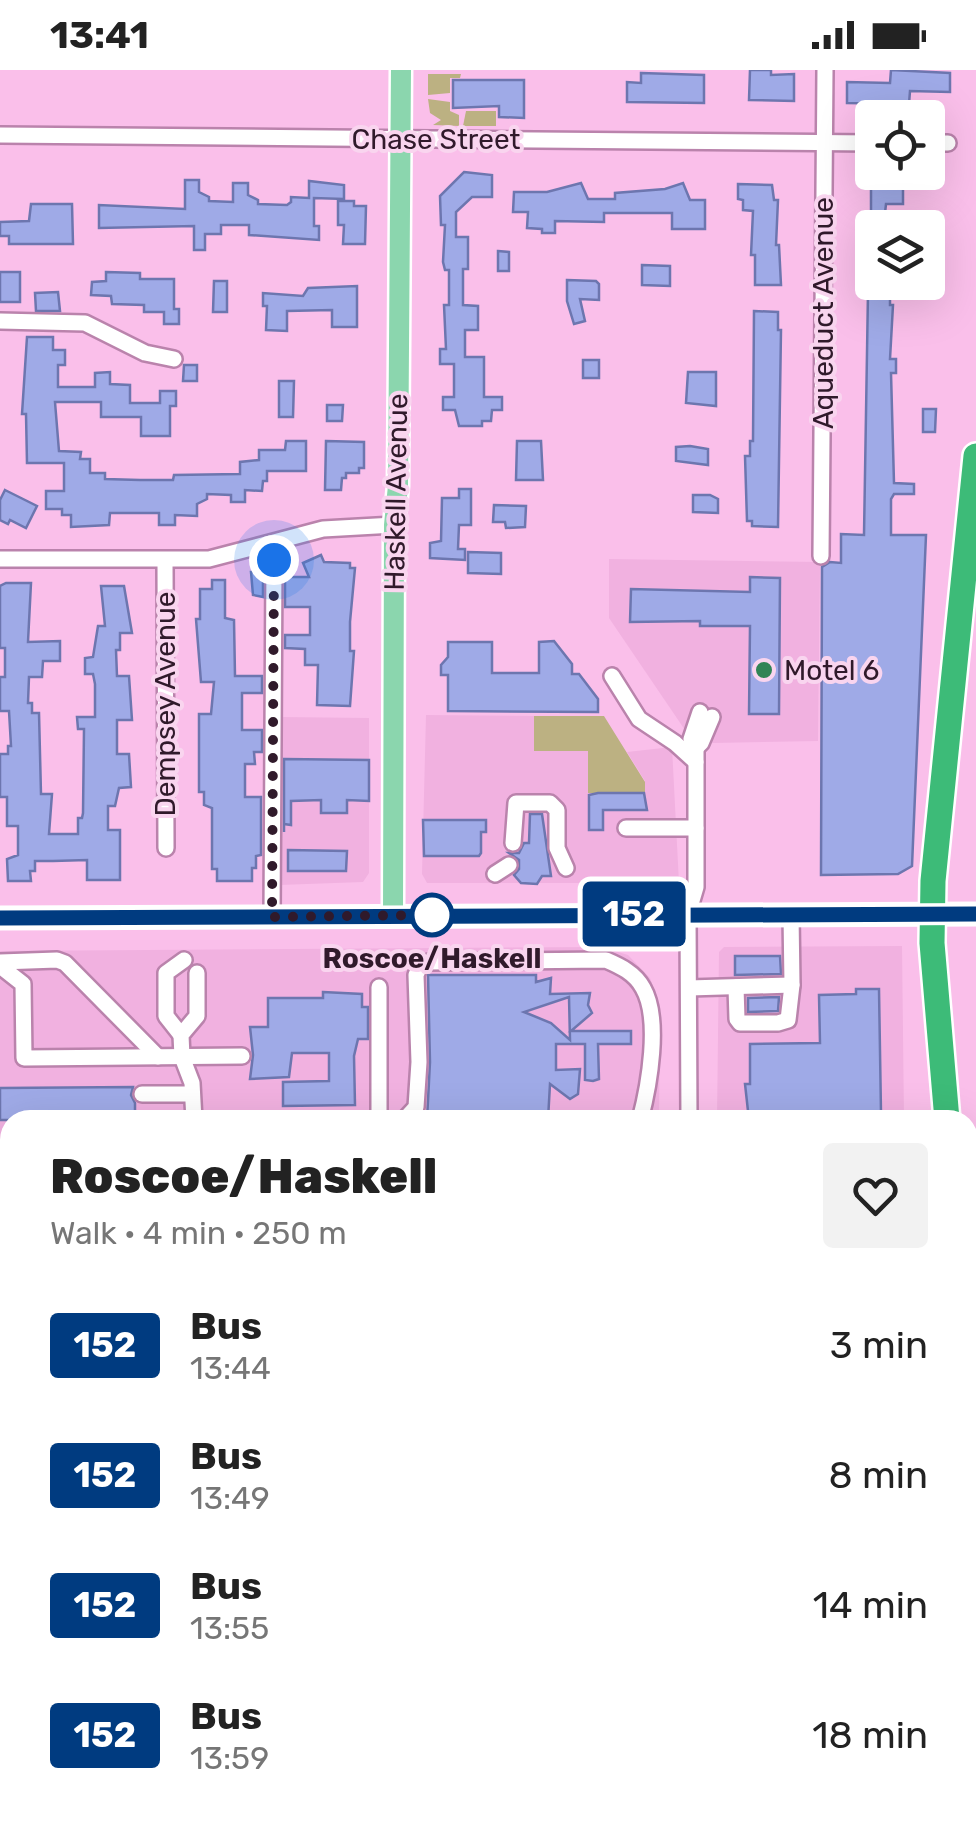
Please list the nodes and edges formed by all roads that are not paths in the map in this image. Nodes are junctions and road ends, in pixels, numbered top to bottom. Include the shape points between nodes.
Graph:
1 (401, 70) edge
2 (825, 70) edge
3 (0, 135) edge
4 (400, 138) junction
5 (824, 143) junction
6 (855, 143) edge
7 (0, 321) edge
8 (174, 359) dead end
9 (976, 456) edge
10 (394, 525) junction
11 (270, 544) junction
12 (821, 556) dead end
13 (0, 559) edge
14 (165, 560) junction
15 (612, 676) dead end
16 (706, 714) dead end
17 (696, 755) junction
18 (626, 828) dead end
19 (696, 828) junction
20 (514, 843) dead end
21 (166, 848) dead end
22 (566, 868) dead end
23 (688, 914) junction
24 (791, 914) junction
25 (932, 914) junction
26 (976, 914) edge
27 (394, 915) junction
28 (272, 917) junction
29 (0, 918) edge
30 (184, 960) dead end
31 (0, 964) edge
32 (197, 973) dead end
33 (792, 985) junction
34 (736, 986) junction
35 (380, 987) dead end
36 (689, 988) junction
37 (181, 1035) junction
38 (242, 1056) dead end
39 (158, 1057) junction
40 (182, 1057) junction
41 (142, 1094) dead end
42 (192, 1094) junction
43 (193, 1110) edge
44 (379, 1110) edge
45 (413, 1110) edge
46 (643, 1110) edge
47 (689, 1110) edge
48 (946, 1110) edge

1 - 4 main road, Haskell Avenue
2 - 5 street, Aqueduct Avenue
3 - 4 street, Chase Street
4 - 5 street, Chase Street
4 - 10 main road, Haskell Avenue
5 - 6 street, Chase Street
5 - 12 street, Aqueduct Avenue
7 - 8 street via 84,323 145,353
9 - 25 highway
10 - 11 street via 323,528
10 - 27 main road, Haskell Avenue
11 - 14 street via 208,559
11 - 28 street
13 - 14 street
14 - 21 street, Dempsey Avenue
15 - 17 street via 639,719
16 - 17 street via 691,733
17 - 19 street
18 - 19 street
19 - 23 street via 696,887
20 - 22 street via 516,803 550,802
23 - 24 main road
23 - 27 main road
23 - 36 street
24 - 25 main road
24 - 33 street
25 - 26 main road
25 - 48 highway
27 - 28 main road
28 - 29 main road
30 - 37 street via 166,974 166,1016
31 - 39 street via 65,964
31 - 39 street via 23,984 24,1058
32 - 37 street via 197,1016
33 - 34 street
33 - 34 street via 788,1020 746,1024 736,1019
34 - 36 street
35 - 44 street
36 - 47 street
37 - 40 street
38 - 40 street
39 - 40 street
40 - 42 street
41 - 42 street
42 - 43 street
45 - 46 street via 420,966 606,960 625,968 650,1004 650,1082

